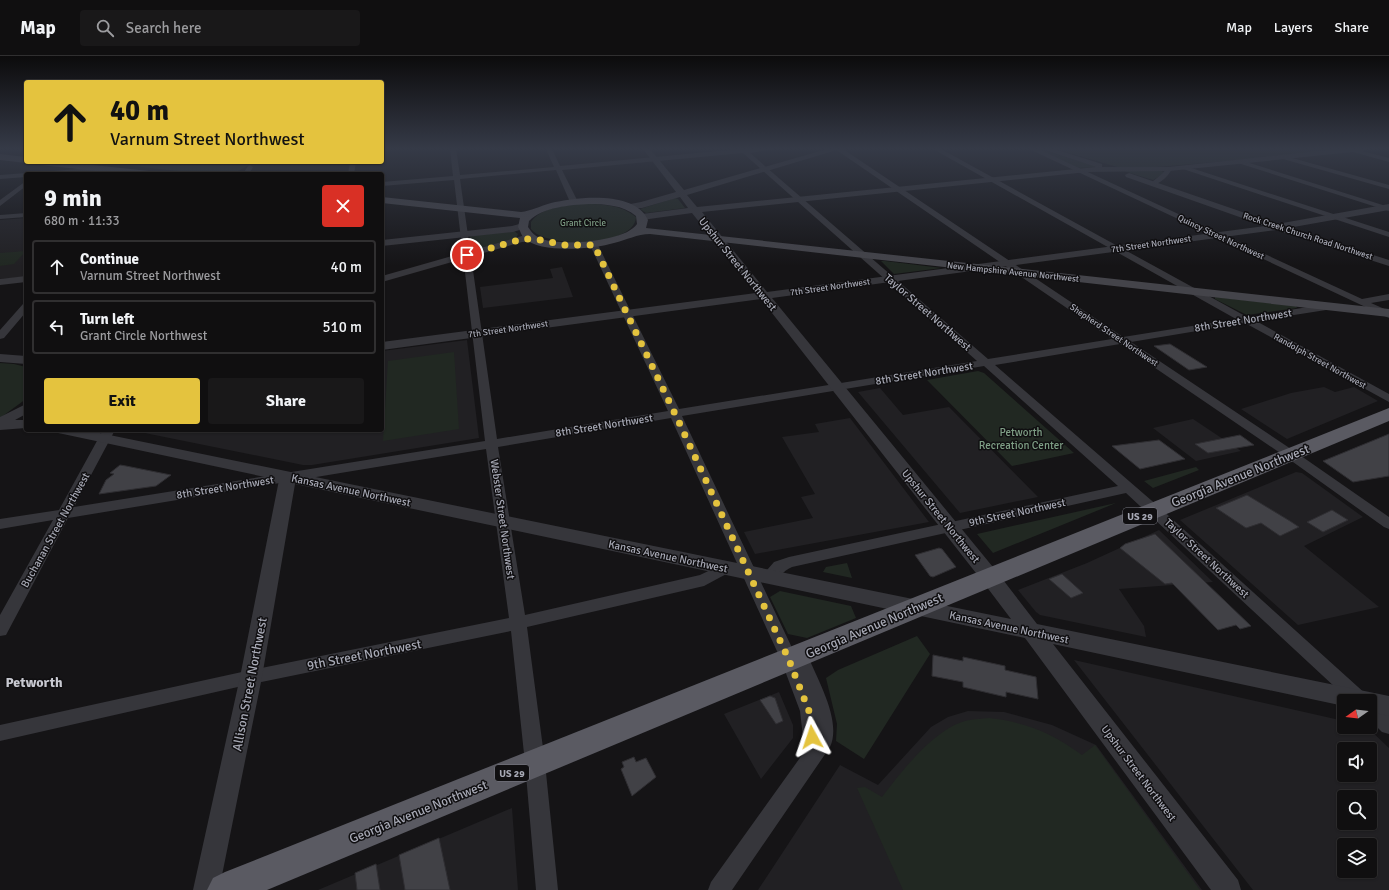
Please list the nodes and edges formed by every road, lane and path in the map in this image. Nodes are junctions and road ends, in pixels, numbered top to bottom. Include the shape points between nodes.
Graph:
1 (20, 188) edge
2 (458, 188) edge
3 (567, 188) edge
4 (677, 188) edge
5 (703, 188) edge
6 (786, 188) edge
7 (909, 188) edge
8 (1004, 188) edge
9 (1117, 188) edge
10 (1168, 188) edge
11 (1245, 188) edge
12 (1323, 188) edge
13 (898, 189) junction
14 (24, 194) edge
15 (682, 194) junction
16 (12, 195) junction
17 (799, 199) junction
18 (384, 200) edge
19 (574, 202) junction
20 (0, 204) edge
21 (628, 207) junction
22 (1387, 208) edge
23 (460, 209) junction
24 (695, 210) junction
25 (24, 215) edge
26 (0, 217) edge
27 (1332, 217) junction
28 (641, 224) junction
29 (525, 227) junction
30 (1277, 227) junction
31 (464, 234) junction
32 (1218, 235) junction
33 (1389, 235) edge
34 (715, 237) junction
35 (384, 243) edge
36 (594, 245) junction
37 (1116, 249) junction
38 (860, 252) junction
39 (467, 255) junction
40 (1389, 263) edge
41 (992, 266) junction
42 (976, 268) junction
43 (1015, 268) junction
44 (384, 278) edge
45 (24, 279) edge
46 (891, 279) junction
47 (0, 282) edge
48 (1192, 290) junction
49 (764, 296) junction
50 (1389, 297) edge
51 (1367, 305) junction
52 (1326, 307) junction
53 (24, 308) edge
54 (1388, 313) edge
55 (627, 314) junction
56 (1246, 320) junction
57 (477, 333) junction
58 (0, 336) edge
59 (1122, 340) junction
60 (384, 346) edge
61 (0, 358) edge
62 (24, 360) edge
63 (986, 362) junction
64 (838, 387) junction
65 (1389, 399) edge
66 (675, 413) junction
67 (1389, 414) edge
68 (24, 416) edge
69 (0, 425) edge
70 (84, 432) edge
71 (106, 434) edge
72 (492, 443) junction
73 (1290, 454) junction
74 (288, 477) junction
75 (1129, 488) junction
76 (1154, 510) junction
77 (64, 513) junction
78 (504, 522) junction
79 (0, 524) edge
80 (1389, 524) edge
81 (950, 527) junction
82 (725, 568) junction
83 (748, 573) junction
84 (769, 577) junction
85 (990, 577) junction
86 (916, 607) junction
87 (518, 623) junction
88 (0, 630) edge
89 (1033, 632) junction
90 (794, 658) junction
91 (251, 677) junction
92 (1357, 694) edge
93 (1337, 696) edge
94 (1377, 704) edge
95 (1389, 706) edge
96 (1377, 713) edge
97 (1389, 726) edge
98 (0, 733) edge
99 (535, 763) junction
100 (206, 890) edge
101 (225, 890) edge
102 (547, 890) edge
103 (719, 890) edge
104 (1228, 890) edge

1 - 16 street
2 - 23 street, Webster Street Northwest
3 - 19 street
4 - 15 street, Upshur Street Northwest
5 - 15 street
6 - 17 street, Taylor Street Northwest
7 - 13 street
8 - 37 street, Randolph Street Northwest
9 - 32 street, Quincy Street Northwest
10 - 30 street, Rock Creek Church Road Northwest
11 - 27 street
12 - 22 street
13 - 17 street
13 - 43 street, Shepherd Street Northwest
14 - 16 street
15 - 21 street
15 - 24 street, Upshur Street Northwest
16 - 20 street
17 - 24 street
17 - 38 street, Taylor Street Northwest
18 - 23 main road
19 - 21 main road via 604,202
19 - 29 main road via 546,207
21 - 28 main road via 639,212
22 - 27 street, 7th Street Northwest
23 - 29 main road
23 - 31 street, Webster Street Northwest
24 - 28 street
24 - 34 street, Upshur Street Northwest
25 - 26 street
27 - 30 street, 7th Street Northwest
27 - 33 street
28 - 34 main road, New Hampshire Avenue Northwest via 650,231
28 - 36 main road via 618,240
29 - 31 street
29 - 36 main road via 561,245
29 - 39 street
30 - 32 street, 7th Street Northwest
30 - 40 street, Rock Creek Church Road Northwest
31 - 35 street
31 - 39 street, Webster Street Northwest
32 - 37 street, 7th Street Northwest
32 - 51 street, Quincy Street Northwest
34 - 38 main road, New Hampshire Avenue Northwest
34 - 49 street, Upshur Street Northwest
36 - 55 street
37 - 43 street, 7th Street Northwest
37 - 48 street, Randolph Street Northwest
38 - 41 main road, New Hampshire Avenue Northwest
38 - 42 main road, New Hampshire Avenue Northwest
38 - 46 street, Taylor Street Northwest
39 - 44 street
39 - 57 street, Webster Street Northwest
41 - 42 street, 7th Street Northwest
41 - 43 main road, New Hampshire Avenue Northwest
42 - 43 main road, New Hampshire Avenue Northwest
42 - 46 street, 7th Street Northwest
43 - 48 main road, New Hampshire Avenue Northwest
43 - 59 street, Shepherd Street Northwest
45 - 47 street
46 - 49 street, 7th Street Northwest
46 - 63 street, Taylor Street Northwest
48 - 51 main road, New Hampshire Avenue Northwest
48 - 52 main road, New Hampshire Avenue Northwest
48 - 56 street, Randolph Street Northwest
49 - 55 street, 7th Street Northwest
49 - 64 street, Upshur Street Northwest
50 - 51 street
51 - 54 main road, New Hampshire Avenue Northwest
52 - 54 main road, New Hampshire Avenue Northwest
52 - 56 street, 8th Street Northwest
53 - 58 street
55 - 57 street, 7th Street Northwest
55 - 66 street
56 - 59 street, 8th Street Northwest
56 - 65 street, Randolph Street Northwest
57 - 60 street, 7th Street Northwest
57 - 72 street, Webster Street Northwest
59 - 63 street, 8th Street Northwest
59 - 73 street, Shepherd Street Northwest
61 - 62 street
63 - 64 street, 8th Street Northwest
63 - 75 street, Taylor Street Northwest
64 - 66 street, 8th Street Northwest
64 - 81 street, Upshur Street Northwest
66 - 72 street, 8th Street Northwest
66 - 83 street
67 - 73 highway, Georgia Avenue Northwest / US 29
68 - 69 street
70 - 71 street, Kansas Avenue Northwest
71 - 74 street, Kansas Avenue Northwest
71 - 77 street, Buchanan Street Northwest
72 - 74 street, 8th Street Northwest
72 - 78 street, Webster Street Northwest
73 - 76 highway, Georgia Avenue Northwest / US 29
73 - 80 street, Shepherd Street Northwest
74 - 77 street, 8th Street Northwest
74 - 78 street, Kansas Avenue Northwest
74 - 91 street, Allison Street Northwest
75 - 76 street, Taylor Street Northwest
75 - 81 street, 9th Street Northwest
76 - 85 highway, Georgia Avenue Northwest / US 29
76 - 92 street, Taylor Street Northwest
77 - 79 street, 8th Street Northwest
77 - 88 street, Buchanan Street Northwest
78 - 82 street, Kansas Avenue Northwest
78 - 87 street, Webster Street Northwest
81 - 84 street, 9th Street Northwest via 789,562 779,566
81 - 85 street, Upshur Street Northwest
82 - 83 street, Kansas Avenue Northwest
82 - 87 street, 9th Street Northwest via 704,580
83 - 84 street, Kansas Avenue Northwest
83 - 90 street
84 - 86 street, Kansas Avenue Northwest
85 - 86 highway, Georgia Avenue Northwest / US 29
85 - 89 street, Upshur Street Northwest
86 - 89 street, Kansas Avenue Northwest
86 - 90 highway, Georgia Avenue Northwest / US 29
87 - 91 street, 9th Street Northwest
87 - 99 street, Webster Street Northwest
89 - 93 street, Kansas Avenue Northwest
89 - 104 street, Upshur Street Northwest
90 - 99 highway, Georgia Avenue Northwest / US 29
90 - 103 street via 817,749
91 - 98 street, 9th Street Northwest
91 - 100 street, Allison Street Northwest
94 - 95 street, Kansas Avenue Northwest
96 - 97 street, Taylor Street Northwest
99 - 101 highway, Georgia Avenue Northwest / US 29
99 - 102 street, Webster Street Northwest

